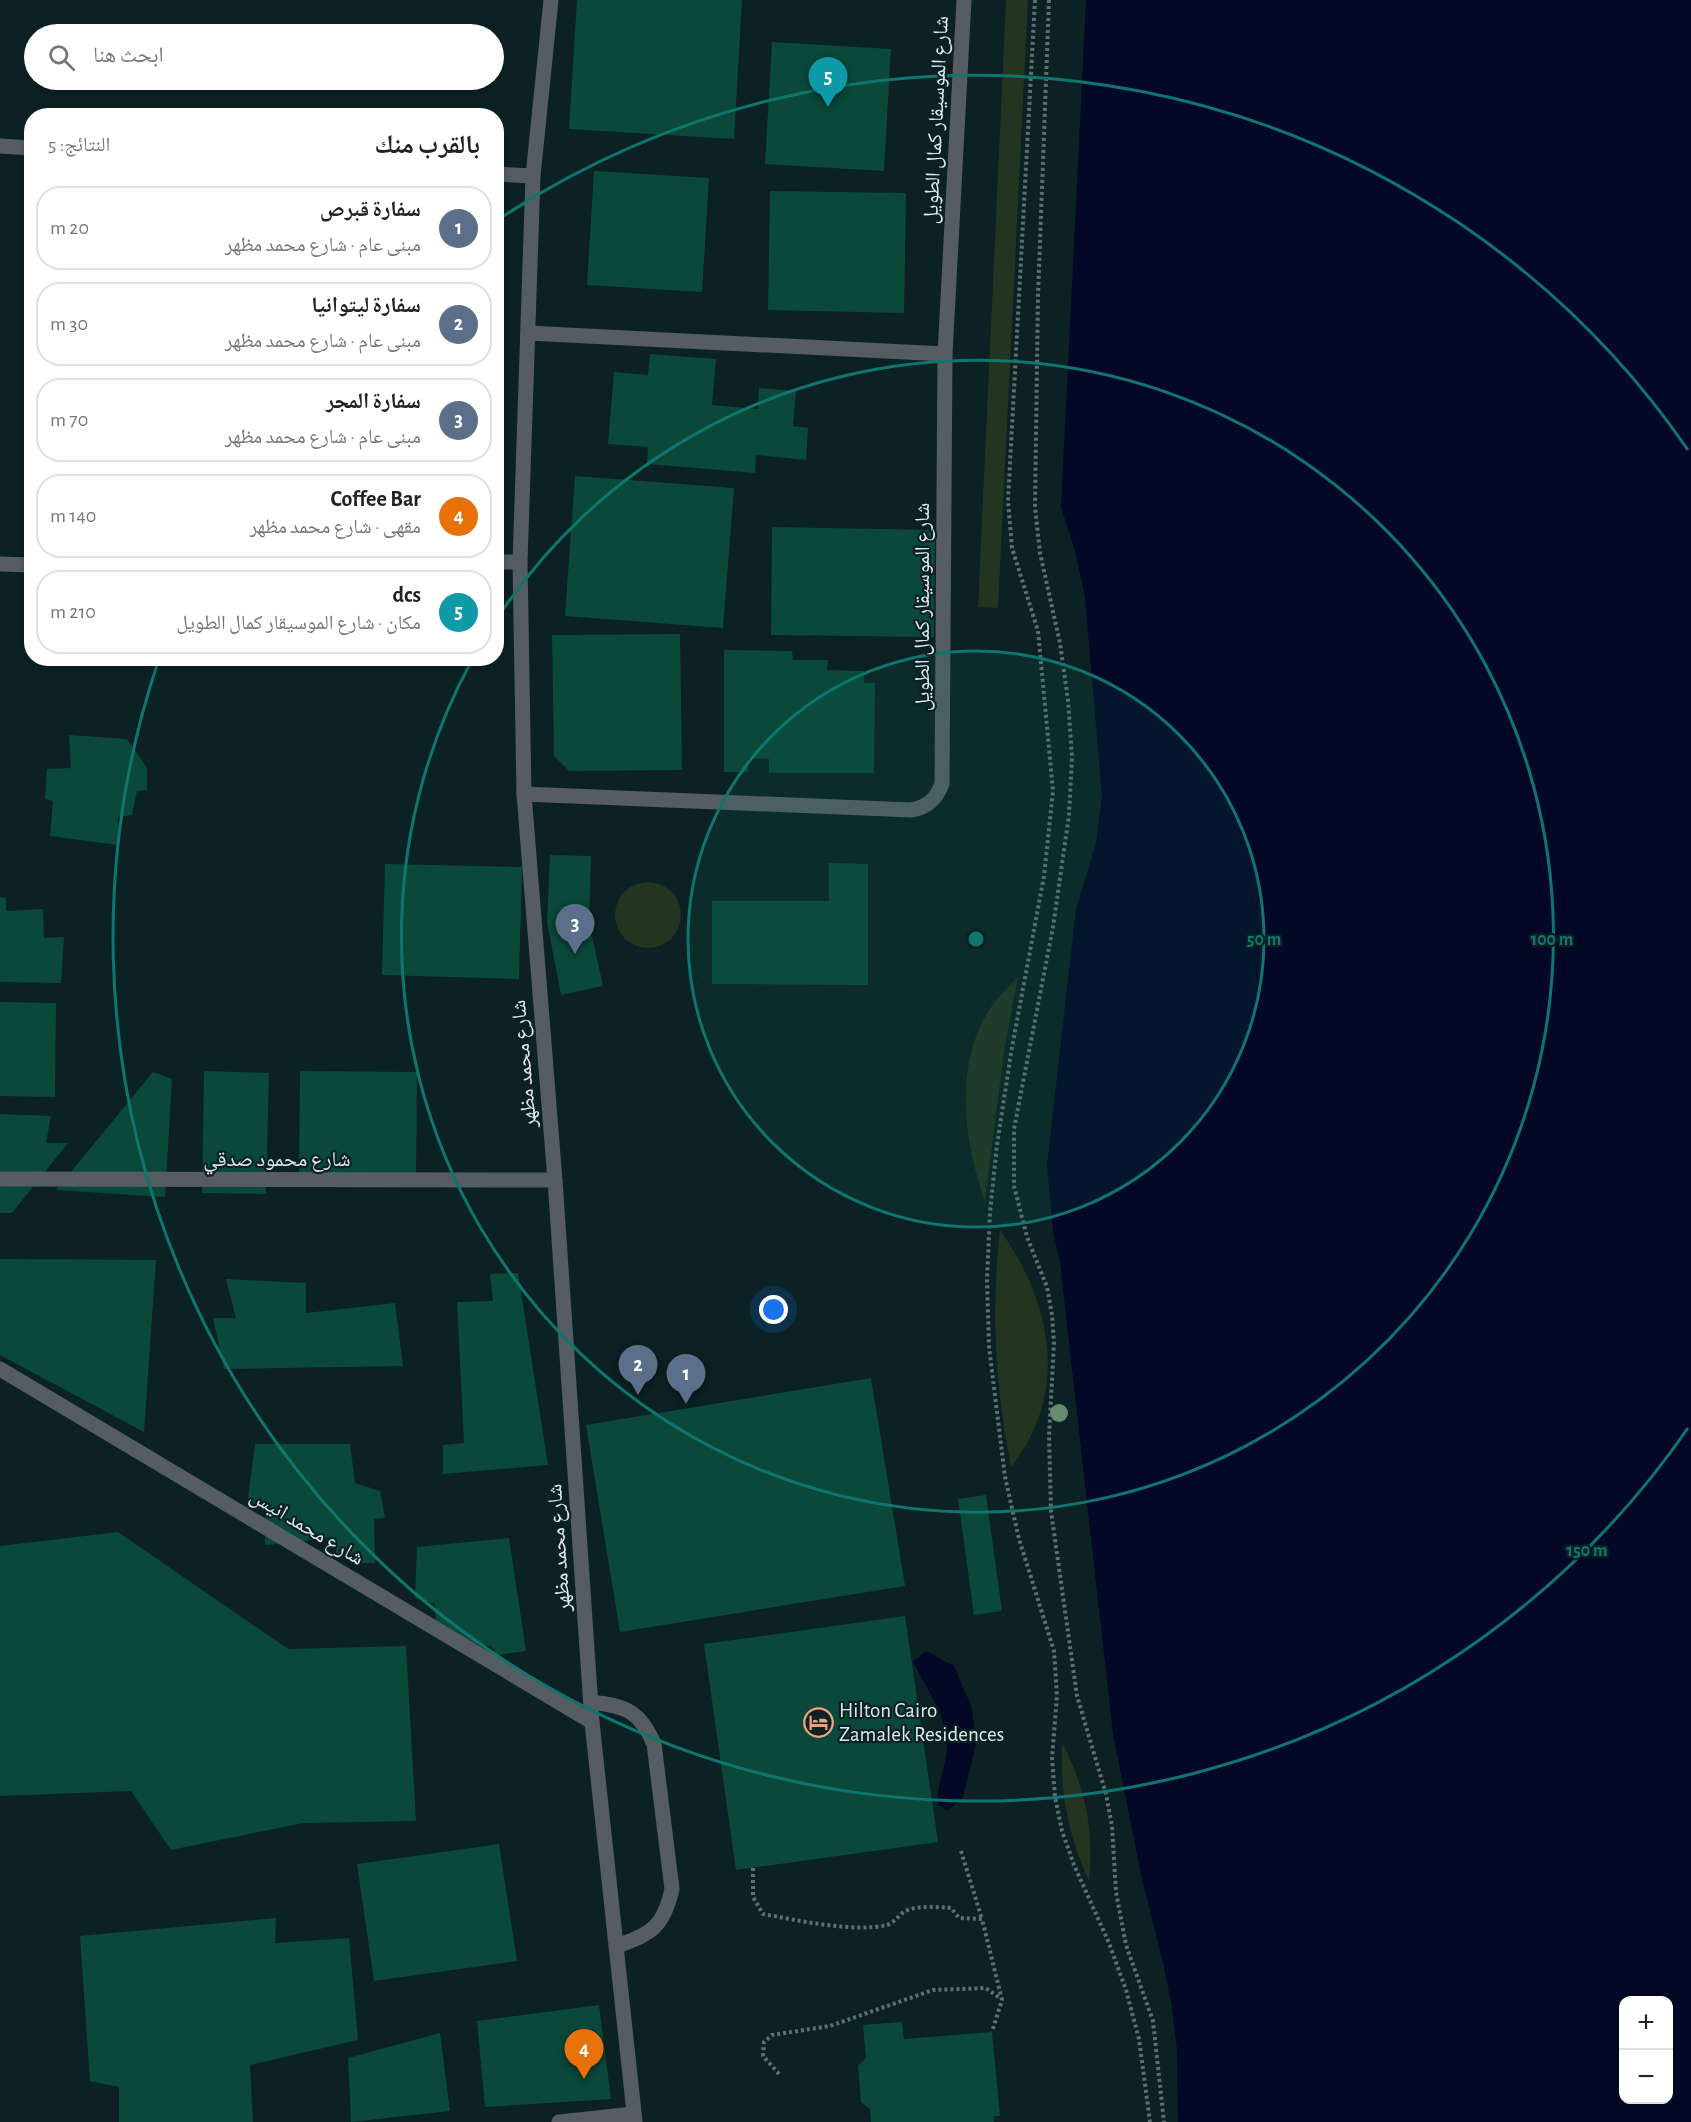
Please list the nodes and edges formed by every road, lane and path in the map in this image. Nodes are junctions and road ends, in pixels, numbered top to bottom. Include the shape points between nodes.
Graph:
1 (551, 0) edge
2 (964, 0) edge
3 (1035, 0) edge
4 (1049, 0) edge
5 (0, 146) edge
6 (24, 148) edge
7 (504, 174) edge
8 (533, 176) junction
9 (528, 333) junction
10 (945, 354) junction
11 (504, 562) edge
12 (520, 562) junction
13 (0, 564) edge
14 (24, 565) edge
15 (524, 794) junction
16 (0, 1179) edge
17 (555, 1180) junction
18 (0, 1369) edge
19 (591, 1702) junction
20 (592, 1722) junction
21 (961, 1851) dead end
22 (753, 1868) dead end
23 (982, 1919) junction
24 (616, 1946) junction
25 (1002, 2000) junction
26 (992, 2032) dead end
27 (778, 2074) dead end
28 (634, 2118) edge
29 (558, 2122) edge
30 (1150, 2122) edge
31 (1164, 2122) edge

1 - 8 street, شارع محمد مظهر
2 - 10 street, شارع الموسيقار كمال الطويل
3 - 30 path via 1008,501 1012,548 1038,631 1053,802 1044,876 1011,1053 990,1212 989,1347 1005,1477 1019,1539 1054,1651 1057,1696 1052,1758 1062,1832 1126,1990 1139,2039
4 - 31 path via 1035,507 1040,553 1060,643 1072,757 1062,872 1014,1129 1013,1169 1020,1212 1047,1287 1052,1315 1051,1511 1077,1696 1106,1794 1126,1945 1153,2021
5 - 6 street
7 - 8 street
8 - 9 street, شارع محمد مظهر
9 - 10 street
9 - 12 street, شارع محمد مظهر
10 - 15 street, شارع الموسيقار كمال الطويل via 942,784 931,802 911,810
11 - 12 street
12 - 15 street, شارع محمد مظهر
13 - 14 street
15 - 17 street, شارع محمد مظهر
16 - 17 street, شارع محمود صدقي
17 - 19 street, شارع محمد مظهر
18 - 20 street, شارع محمد انيس
19 - 20 street, شارع محمد مظهر
19 - 24 street via 621,1706 647,1727 654,1744 672,1889 658,1924 645,1936
20 - 24 street, شارع محمد مظهر
21 - 23 path
22 - 23 path via 753,1897 763,1914 822,1924 866,1926 888,1924 905,1911 926,1907 951,1908 959,1918
23 - 25 path
24 - 28 street, شارع محمد مظهر
25 - 26 path
25 - 27 path via 986,1988 933,1990 830,2026 772,2036 764,2042 764,2056
28 - 29 street

